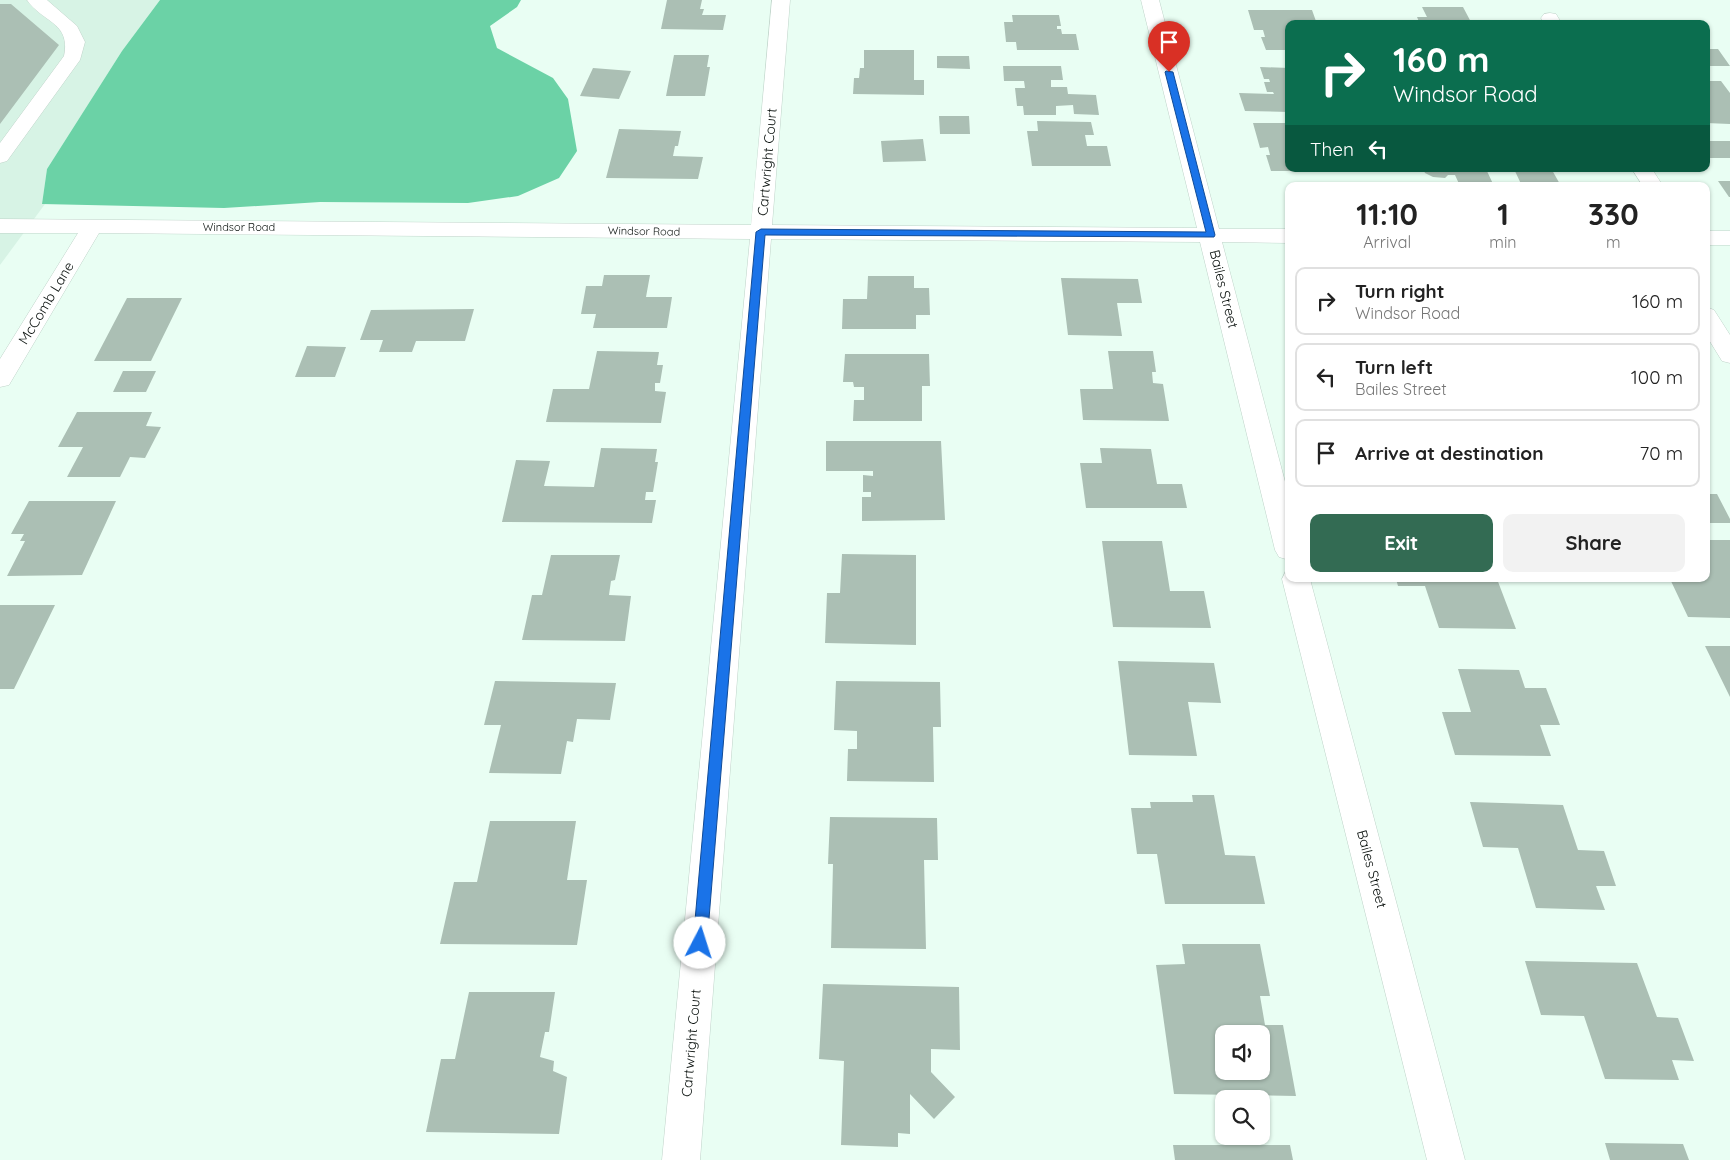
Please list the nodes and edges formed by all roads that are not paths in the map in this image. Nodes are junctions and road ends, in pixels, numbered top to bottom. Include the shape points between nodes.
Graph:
1 (36, 0) edge
2 (781, 0) edge
3 (1150, 0) edge
4 (0, 157) edge
5 (0, 226) edge
6 (93, 226) junction
7 (761, 232) junction
8 (1211, 235) junction
9 (1285, 236) edge
10 (1710, 238) edge
11 (1730, 238) edge
12 (1710, 322) edge
13 (1730, 355) edge
14 (0, 379) edge
15 (1285, 534) edge
16 (1297, 582) edge
17 (681, 1160) edge
18 (1446, 1160) edge

1 - 4 street via 71,30 76,42 73,56
2 - 7 street, Cartwright Court
3 - 8 street, Bailes Street
5 - 6 street, Windsor Road
6 - 7 street, Windsor Road
6 - 14 street, McComb Lane
7 - 8 street, Windsor Road
7 - 17 street, Cartwright Court
8 - 9 street, Windsor Road
8 - 15 street, Bailes Street
10 - 11 street
12 - 13 street
16 - 18 street, Bailes Street

